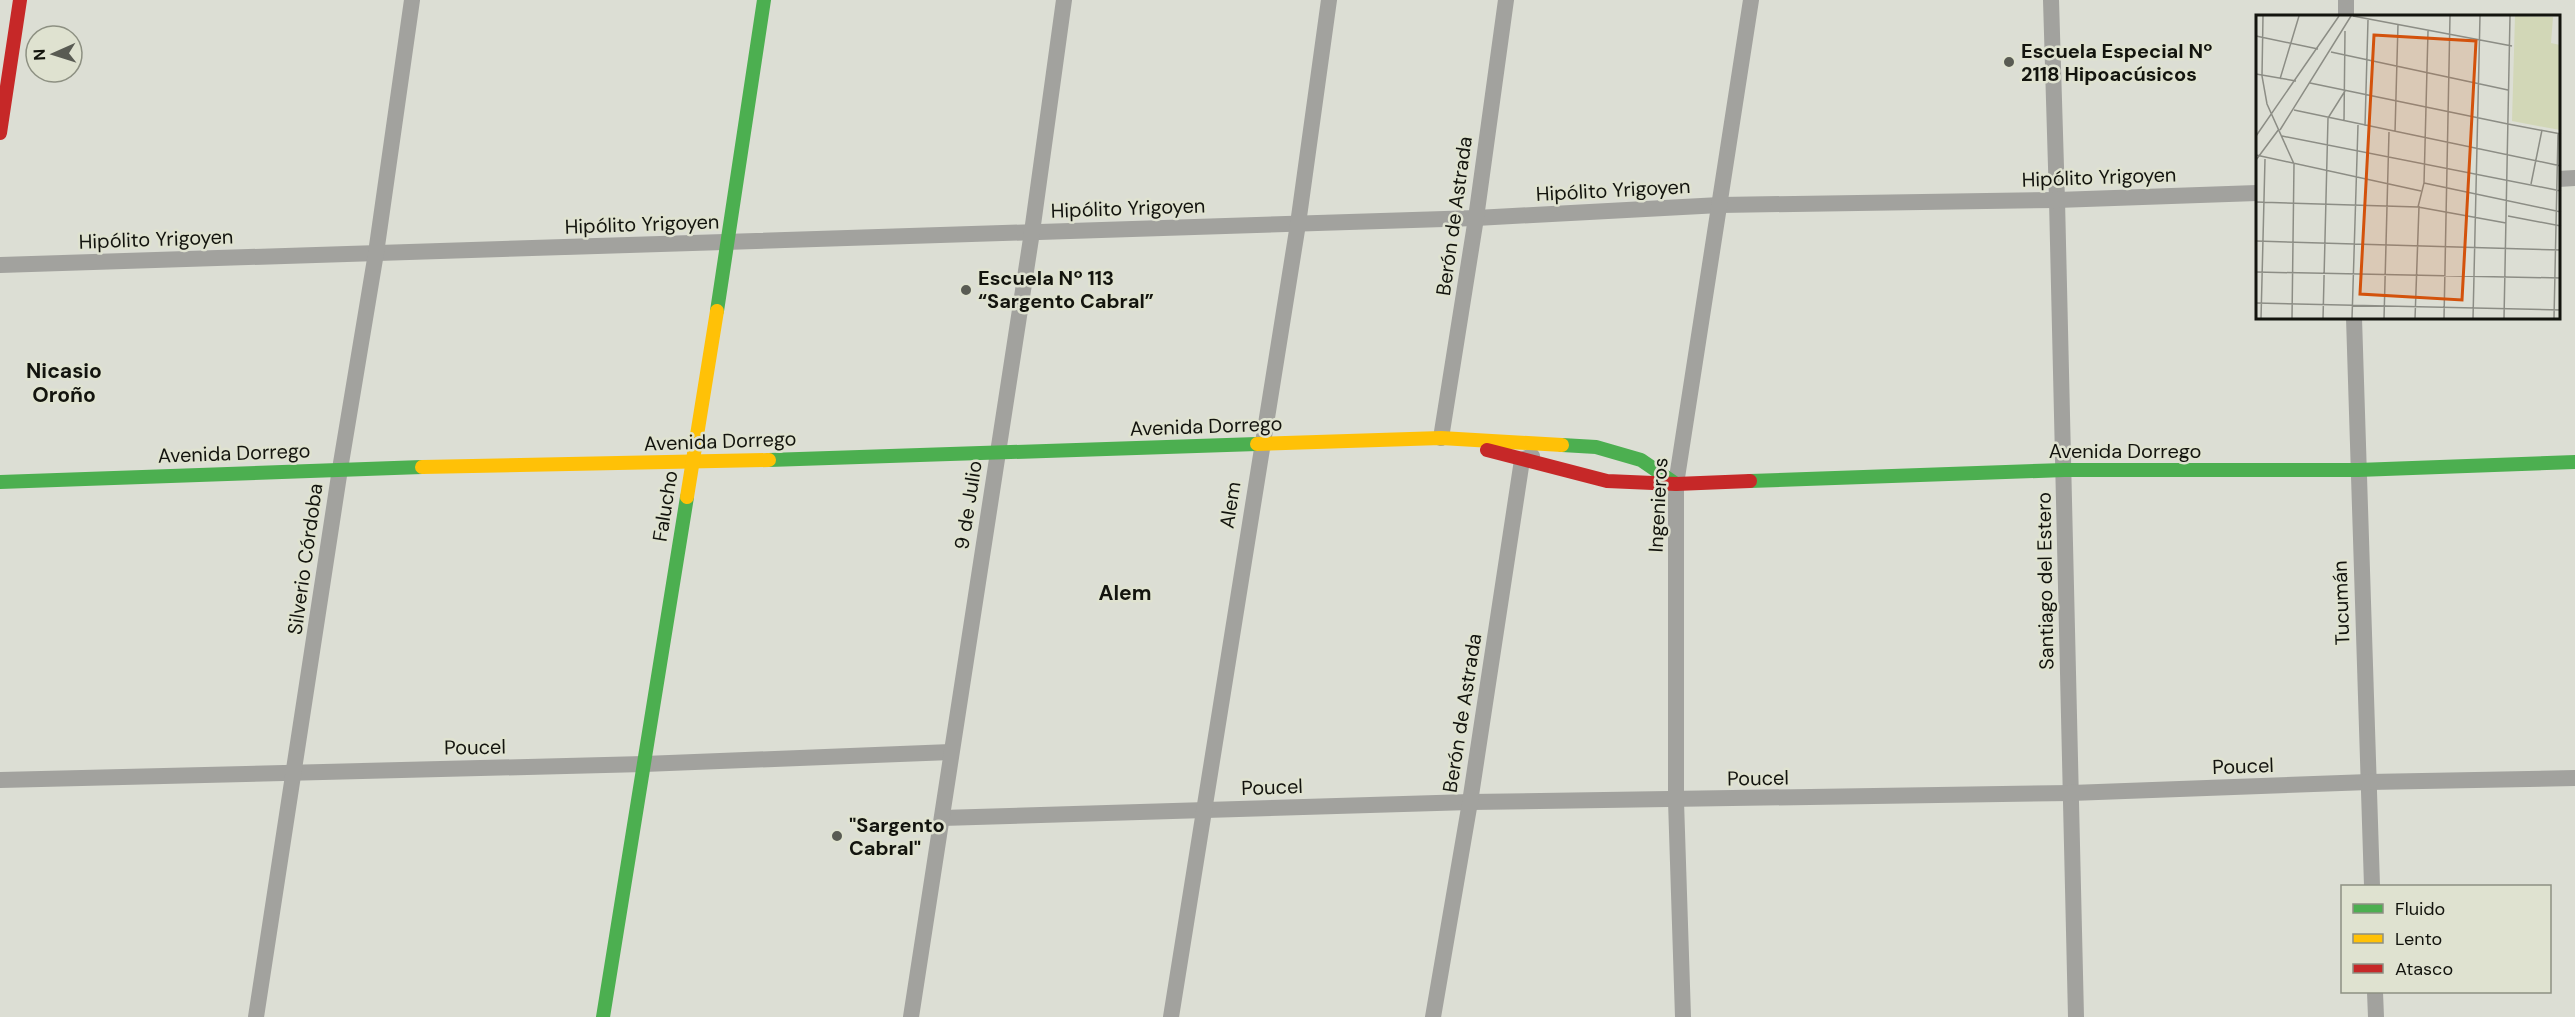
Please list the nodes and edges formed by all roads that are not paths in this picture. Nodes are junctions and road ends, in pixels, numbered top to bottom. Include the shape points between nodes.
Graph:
1 (20, 0) edge
2 (412, 0) edge
3 (764, 0) edge
4 (1064, 0) edge
5 (1329, 0) edge
6 (1506, 0) edge
7 (1751, 0) edge
8 (2051, 0) edge
9 (0, 133) edge
10 (2575, 178) edge
11 (2560, 179) edge
12 (2256, 194) edge
13 (2058, 200) junction
14 (1720, 205) junction
15 (1476, 218) junction
16 (1298, 224) junction
17 (1032, 232) junction
18 (728, 242) junction
19 (376, 253) junction
20 (0, 265) edge
21 (2354, 320) edge
22 (1441, 438) junction
23 (1261, 443) junction
24 (1566, 445) junction
25 (998, 452) junction
26 (1522, 460) junction
27 (692, 462) junction
28 (2575, 462) edge
29 (340, 469) junction
30 (2064, 470) junction
31 (2358, 470) junction
32 (0, 482) edge
33 (1676, 484) junction
34 (951, 752) junction
35 (644, 764) junction
36 (295, 772) junction
37 (2575, 778) edge
38 (0, 780) edge
39 (2369, 782) junction
40 (2071, 793) junction
41 (1676, 801) junction
42 (1470, 802) junction
43 (1204, 810) junction
44 (942, 818) junction
45 (2372, 885) edge
46 (2375, 993) edge
47 (256, 1017) edge
48 (603, 1017) edge
49 (911, 1017) edge
50 (1171, 1017) edge
51 (1433, 1017) edge
52 (1683, 1017) edge
53 (2076, 1017) edge
54 (2376, 1017) edge

1 - 9 main road
2 - 19 street, Silverio Córdoba
3 - 18 main road, Falucho
4 - 17 street, 9 de Julio
5 - 16 street, Alem
6 - 15 street, Berón de Astrada
7 - 14 street, Ingenieros
8 - 13 street, Santiago del Estero
10 - 11 street
12 - 13 street, Hipólito Yrigoyen
13 - 14 street, Hipólito Yrigoyen
13 - 30 street, Santiago del Estero
14 - 15 street, Hipólito Yrigoyen
14 - 33 street, Ingenieros
15 - 16 street, Hipólito Yrigoyen
15 - 22 street, Berón de Astrada
16 - 17 street, Hipólito Yrigoyen
16 - 23 street, Alem
17 - 18 street, Hipólito Yrigoyen
17 - 25 street, 9 de Julio
18 - 19 street, Hipólito Yrigoyen
18 - 27 main road, Falucho
19 - 20 street, Hipólito Yrigoyen
19 - 29 street, Silverio Córdoba
21 - 31 street, Tucumán
22 - 23 main road, Avenida Dorrego
22 - 24 main road, Avenida Dorrego
22 - 26 main road, Avenida Dorrego
23 - 25 main road, Avenida Dorrego
23 - 43 street, Alem
24 - 26 street
24 - 33 main road, Avenida Dorrego via 1596,447 1641,460
25 - 27 main road, Avenida Dorrego
25 - 34 street, 9 de Julio
26 - 33 main road, Avenida Dorrego via 1607,481
26 - 42 street, Berón de Astrada
27 - 29 main road, Avenida Dorrego
27 - 35 main road, Falucho
28 - 31 main road, Avenida Dorrego
29 - 32 main road, Avenida Dorrego
29 - 36 street, Silverio Córdoba
30 - 31 main road, Avenida Dorrego
30 - 33 main road, Avenida Dorrego
30 - 40 street, Santiago del Estero
31 - 39 street, Tucumán
33 - 41 street, Ingenieros
34 - 35 street, Poucel
34 - 44 street, 9 de Julio
35 - 36 street, Poucel
35 - 48 main road, Falucho
36 - 38 street, Poucel
36 - 47 street, Silverio Córdoba
37 - 39 street, Poucel
39 - 40 street, Poucel
39 - 45 street, Tucumán
40 - 41 street, Poucel
40 - 53 street, Santiago del Estero
41 - 42 street, Poucel
41 - 52 street, Ingenieros
42 - 43 street, Poucel
42 - 51 street, Berón de Astrada
43 - 44 street, Poucel
43 - 50 street, Alem
44 - 49 street, 9 de Julio
46 - 54 street

